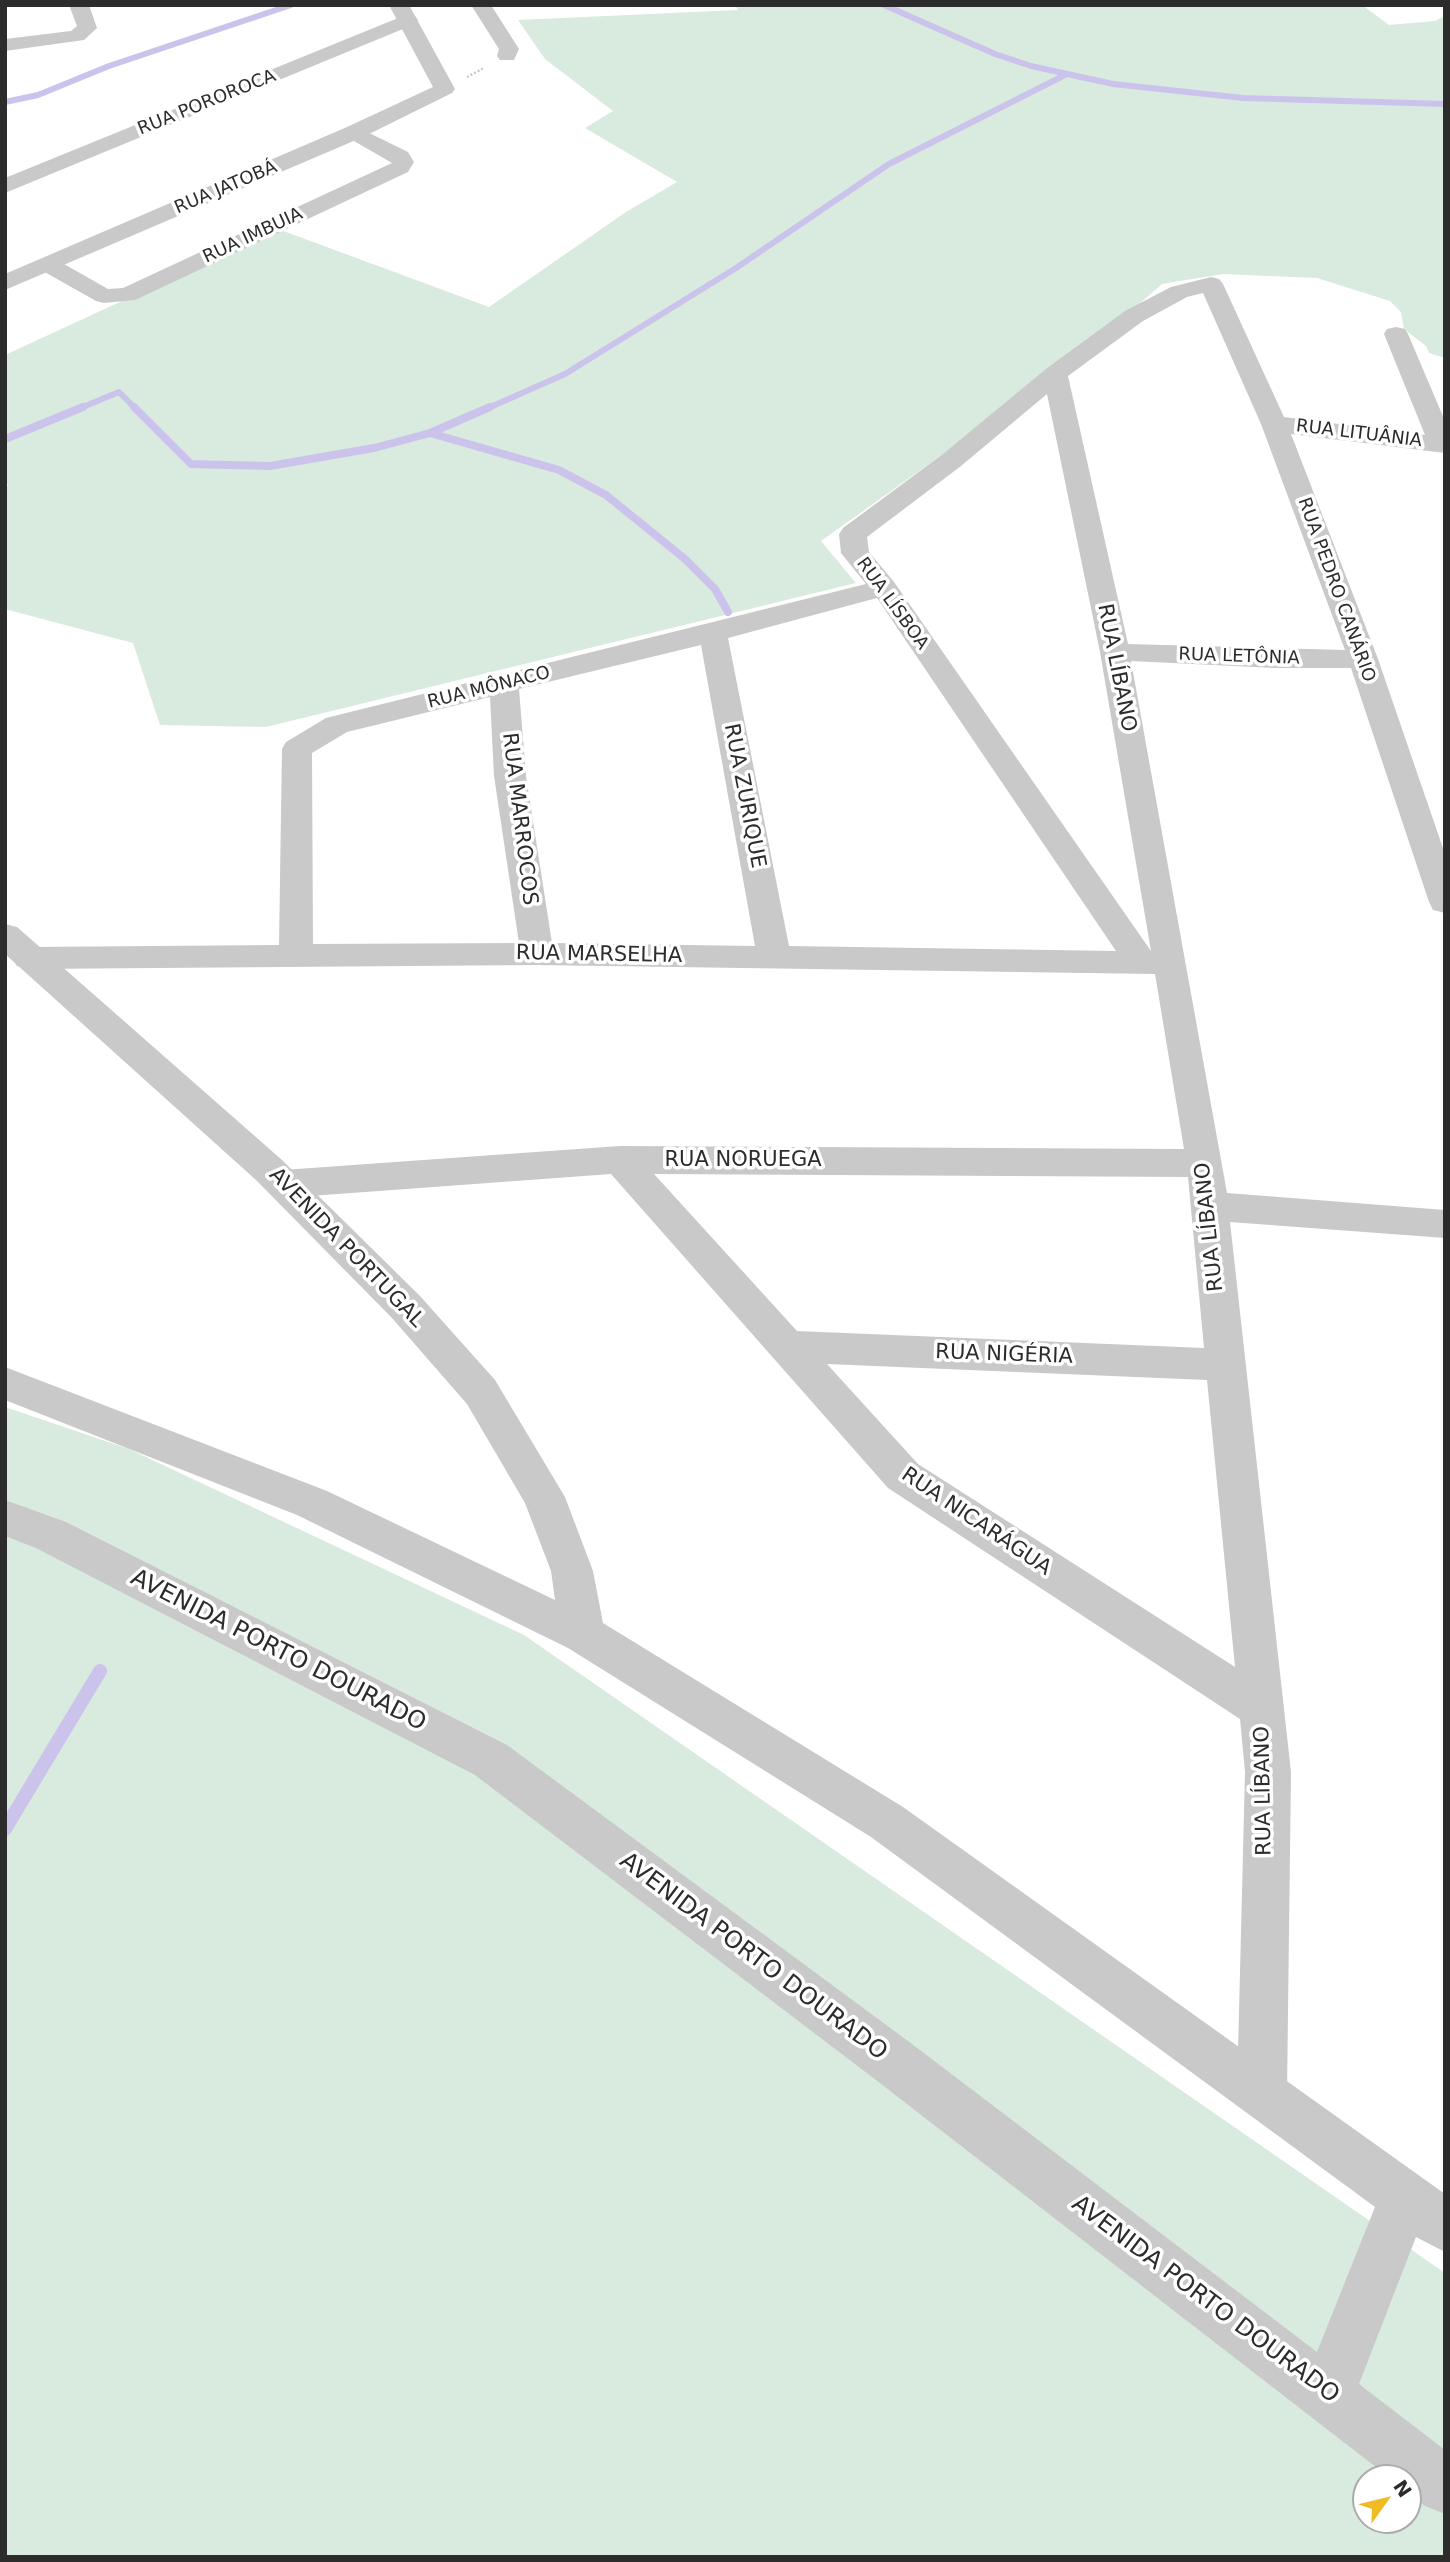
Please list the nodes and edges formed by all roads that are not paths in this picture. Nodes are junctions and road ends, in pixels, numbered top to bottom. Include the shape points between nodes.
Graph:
1 (79, 5) edge
2 (481, 5) edge
3 (403, 13) edge
4 (5, 45) edge
5 (507, 56) road end
6 (355, 132) junction
7 (5, 186) edge
8 (49, 265) junction
9 (5, 283) edge
10 (1211, 284) joint
11 (1396, 334) dead end
12 (1055, 374) junction
13 (1274, 424) junction
14 (1443, 444) edge
15 (884, 588) junction
16 (713, 633) junction
17 (1115, 652) junction
18 (1363, 659) junction
19 (504, 685) junction
20 (1445, 902) edge
21 (17, 946) edge
22 (296, 954) junction
23 (537, 954) junction
24 (774, 958) junction
25 (1155, 962) junction
26 (620, 1160) junction
27 (1205, 1163) junction
28 (283, 1184) junction
29 (1209, 1206) junction
30 (1445, 1224) edge
31 (784, 1346) junction
32 (1224, 1365) junction
33 (5, 1383) edge
34 (5, 1518) edge
35 (583, 1634) junction
36 (1262, 1709) junction
37 (1262, 2092) junction
38 (1425, 2211) edge
39 (1328, 2394) junction
40 (1445, 2486) edge

1 - 4 street via 87,28 77,36
2 - 5 street via 509,49
3 - 6 street, RUA JATOBÁ via 445,89
3 - 7 street, RUA POROROCA
6 - 8 street, RUA JATOBÁ
6 - 8 street, RUA IMBUIA via 400,157 400,167 127,295 104,296
8 - 9 street, RUA JATOBÁ
10 - 12 street, RUA LÍSBOA via 1179,292 1135,316
10 - 13 street, RUA PEDRO CANÁRIO
11 - 14 street
12 - 15 street, RUA LÍSBOA via 853,534 855,553
12 - 17 street, RUA LÍBANO
13 - 14 street, RUA LITUÂNIA
13 - 18 street, RUA PEDRO CANÁRIO
15 - 16 street, RUA MÔNACO
15 - 25 street, RUA LÍSBOA
16 - 19 street, RUA MÔNACO
16 - 24 street, RUA ZURIQUE
17 - 18 street, RUA LETÔNIA
17 - 25 street, RUA LÍBANO
18 - 20 street, RUA PEDRO CANÁRIO
19 - 22 street, RUA MÔNACO via 337,725 297,749
19 - 23 street, RUA MARROCOS via 510,776
21 - 22 street, RUA MARSELHA
21 - 28 street, AVENIDA PORTUGAL
22 - 23 street, RUA MARSELHA
23 - 24 street, RUA MARSELHA
24 - 25 street, RUA MARSELHA
25 - 27 street, RUA LÍBANO
26 - 27 street, RUA NORUEGA
26 - 28 street, RUA NORUEGA
26 - 31 street, RUA NICARÁGUA
27 - 29 street, RUA LÍBANO
28 - 35 street, AVENIDA PORTUGAL via 406,1307 481,1392 544,1497 572,1571
29 - 30 street
29 - 32 street, RUA LÍBANO
31 - 32 street, RUA NIGÉRIA
31 - 36 street, RUA NICARÁGUA via 903,1476
32 - 36 street, RUA LÍBANO
33 - 35 street via 312,1503
34 - 39 street, AVENIDA PORTO DOURADO via 51,1535 491,1760
35 - 37 street via 887,1822
36 - 37 street, RUA LÍBANO via 1268,1772
37 - 38 street
38 - 39 street
39 - 40 street, AVENIDA PORTO DOURADO

